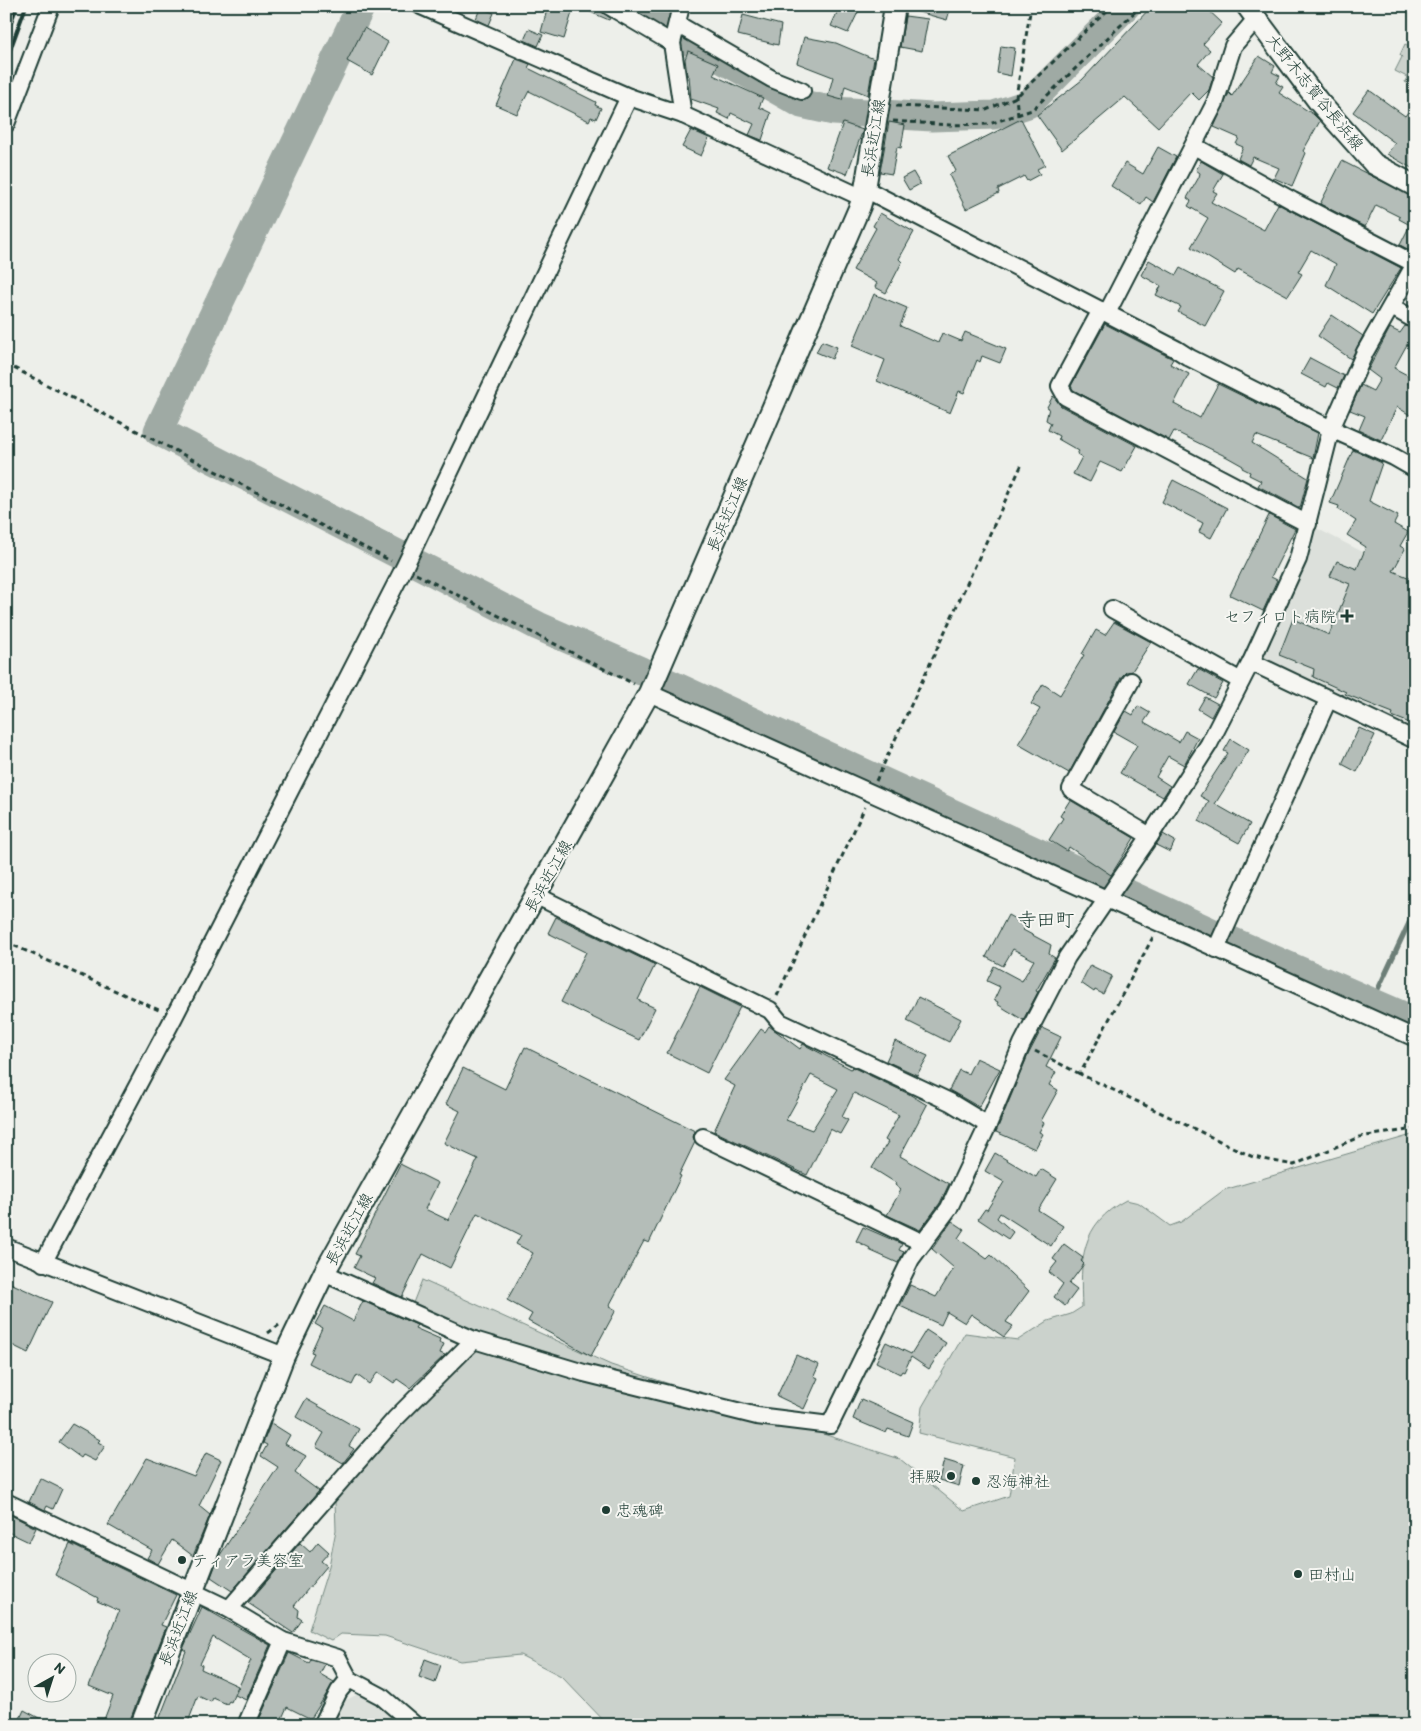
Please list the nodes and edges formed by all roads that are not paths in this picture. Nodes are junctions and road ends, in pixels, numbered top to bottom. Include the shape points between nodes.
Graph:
1 (51, 6) edge
2 (421, 6) edge
3 (609, 6) edge
4 (681, 6) edge
5 (895, 6) edge
6 (1251, 13) edge
7 (675, 33) junction
8 (802, 92) dead end
9 (629, 97) junction
10 (683, 115) junction
11 (6, 124) edge
12 (1194, 146) junction
13 (1415, 186) edge
14 (864, 193) junction
15 (1415, 264) edge
16 (1392, 307) junction
17 (1104, 312) junction
18 (1415, 320) edge
19 (1331, 430) junction
20 (1415, 470) edge
21 (1308, 524) junction
22 (1112, 609) dead end
23 (1251, 662) junction
24 (1131, 680) dead end
25 (1241, 681) junction
26 (643, 686) junction
27 (1328, 700) junction
28 (1415, 740) edge
29 (1150, 836) junction
30 (1112, 891) junction
31 (537, 896) junction
32 (1220, 940) junction
33 (1415, 1038) edge
34 (988, 1125) junction
35 (703, 1137) dead end
36 (923, 1243) junction
37 (6, 1247) edge
38 (43, 1263) junction
39 (324, 1273) junction
40 (474, 1340) junction
41 (284, 1356) junction
42 (6, 1502) edge
43 (192, 1591) junction
44 (229, 1609) junction
45 (283, 1641) junction
46 (349, 1679) junction
47 (141, 1725) edge
48 (246, 1725) edge
49 (322, 1725) edge
50 (415, 1725) edge

1 - 11 street
2 - 9 street
3 - 7 street
4 - 7 street
5 - 14 main road, 長浜近江線
6 - 12 street via 1233,46 1215,103
6 - 13 main road, 大野木志賀谷長浜線 via 1318,101 1374,164
7 - 8 street
7 - 10 street
9 - 10 street
9 - 38 street via 407,561 174,1017
10 - 14 street
12 - 15 street
12 - 17 street
14 - 17 street
14 - 26 main road, 長浜近江線
15 - 16 street
16 - 18 street
16 - 19 street via 1365,352
17 - 19 street
17 - 21 street via 1060,386 1066,397
19 - 20 street via 1394,457
19 - 21 street
21 - 23 street via 1298,558
22 - 25 street
23 - 25 street
23 - 27 street
24 - 29 street via 1071,789
25 - 29 street via 1209,744
26 - 30 street
26 - 31 main road, 長浜近江線
27 - 28 street
27 - 32 street
29 - 30 street
30 - 32 street via 1161,923
30 - 34 street via 1068,957 1022,1044
31 - 34 street via 770,1010 780,1022 950,1102
31 - 39 main road, 長浜近江線
32 - 33 street
34 - 36 street via 949,1208
35 - 36 street
36 - 40 street via 911,1259 830,1425 757,1416 584,1373
37 - 38 street
38 - 41 street
39 - 40 street
39 - 41 main road, 長浜近江線
40 - 44 street via 395,1419
41 - 43 main road, 長浜近江線
42 - 43 street
43 - 44 street
43 - 47 main road, 長浜近江線
44 - 45 street
45 - 46 street via 338,1658
45 - 48 street
46 - 49 street via 339,1691
46 - 50 street via 381,1696

